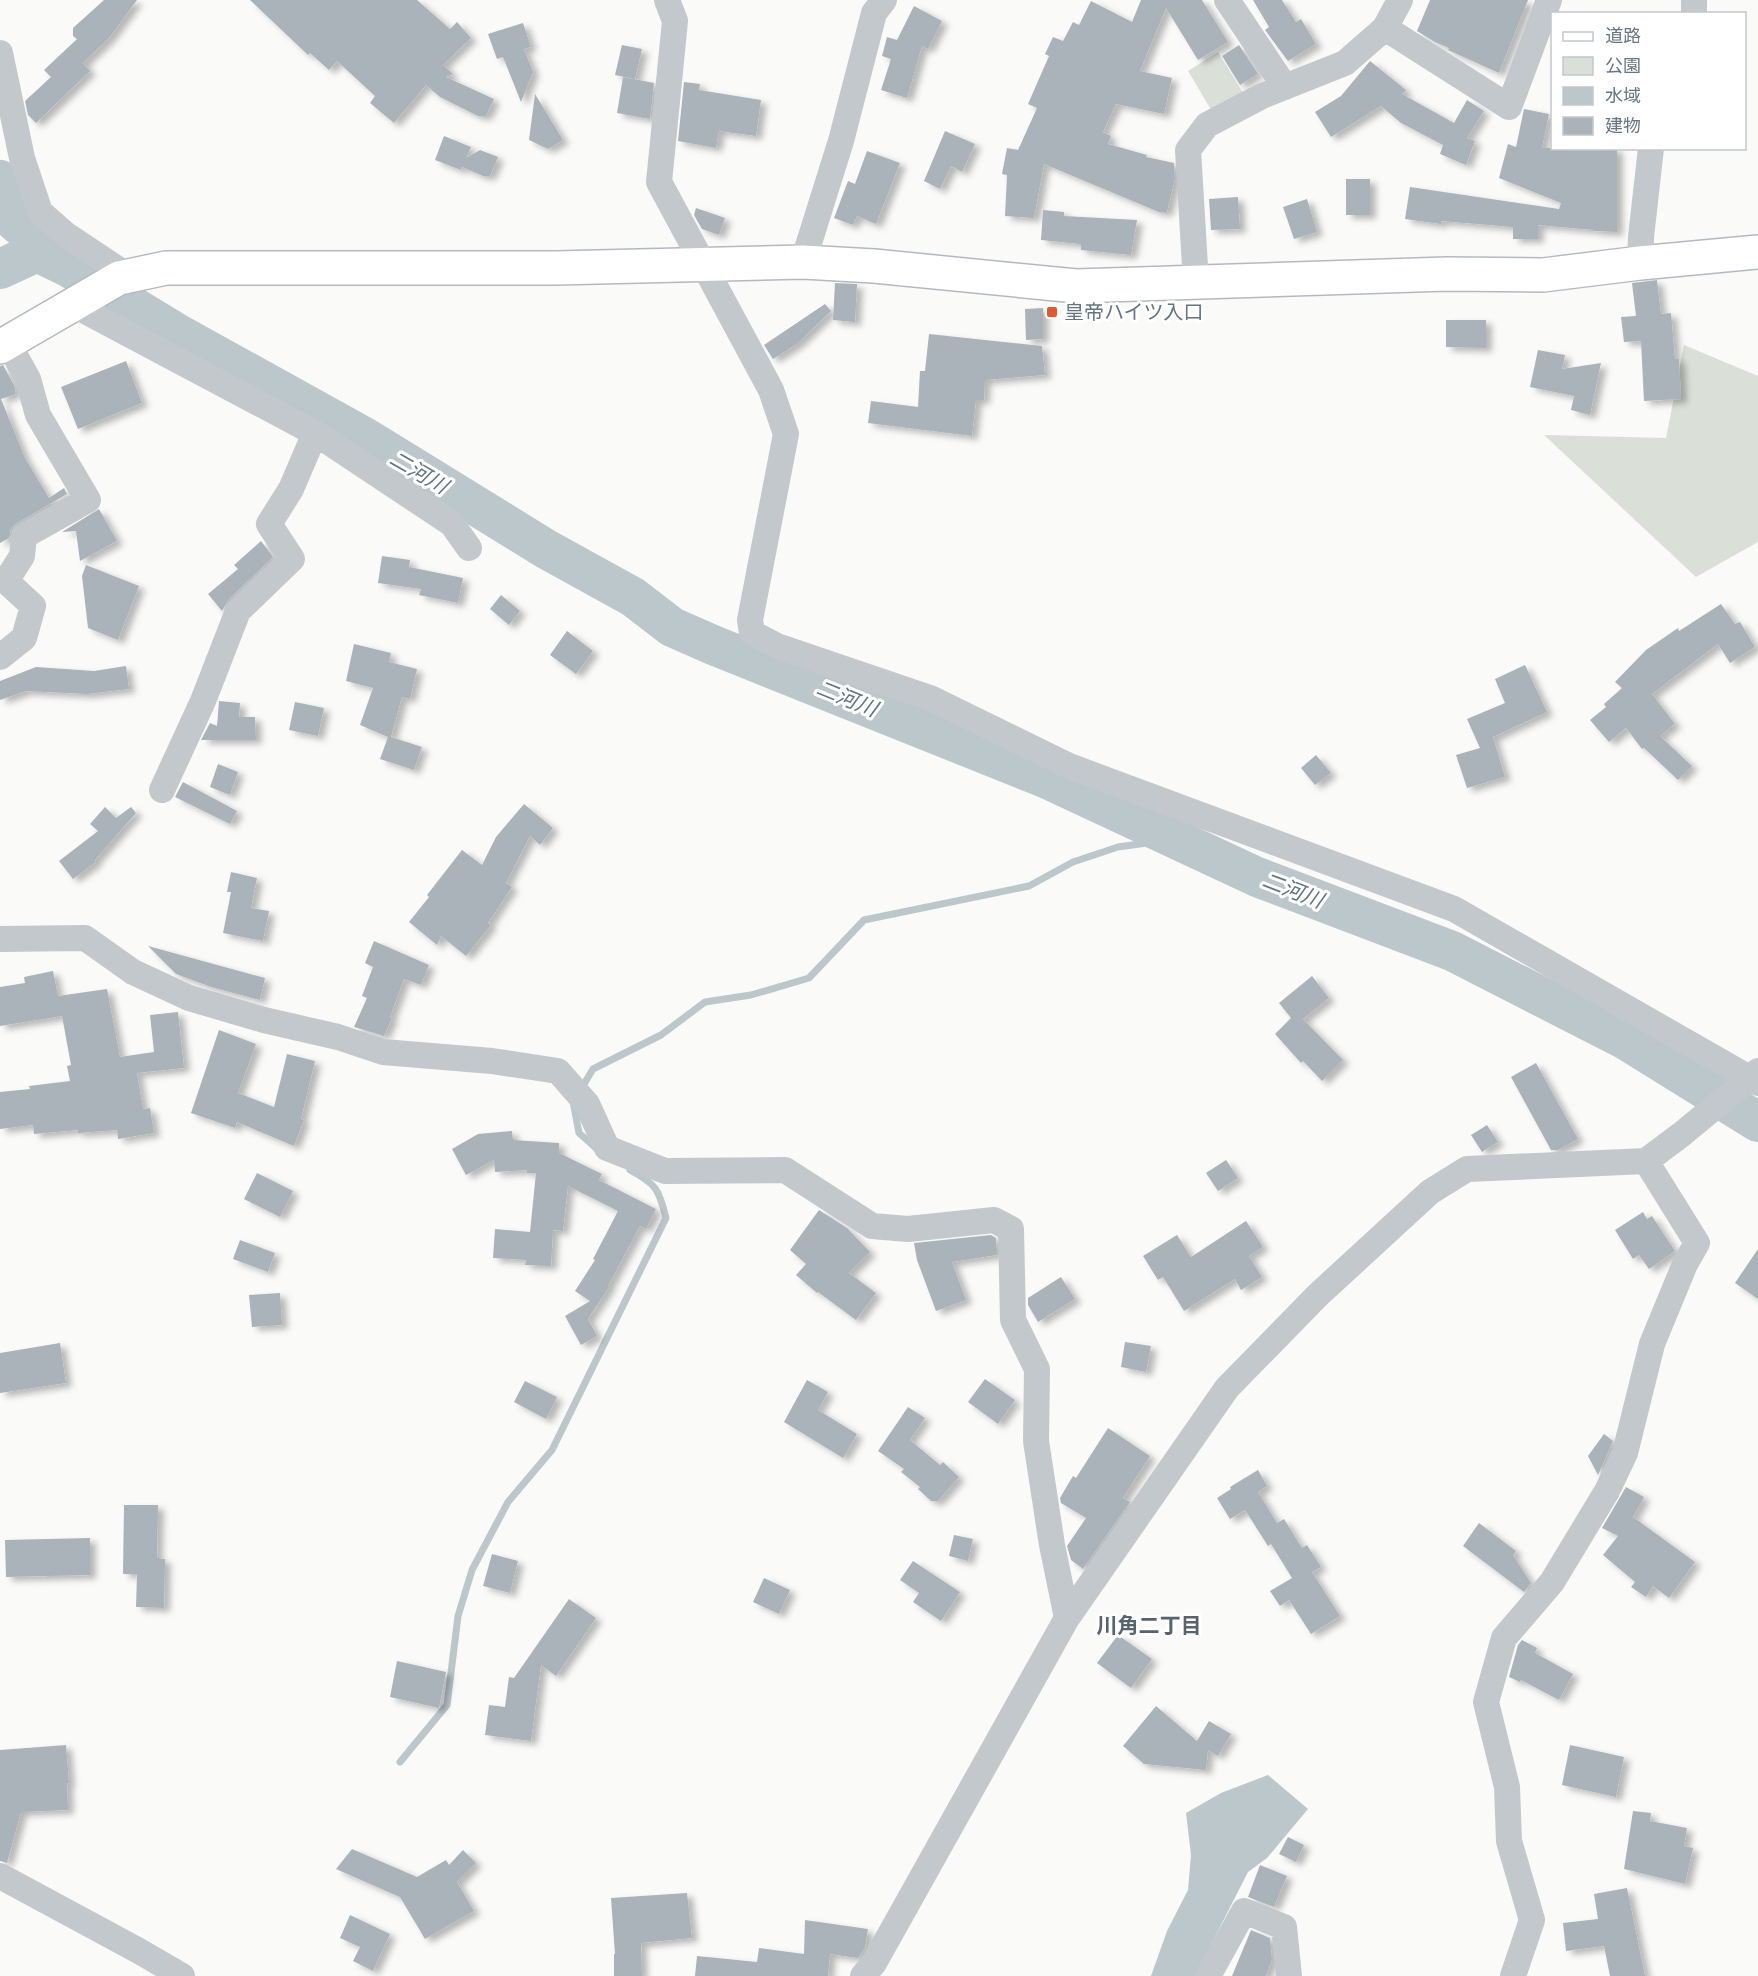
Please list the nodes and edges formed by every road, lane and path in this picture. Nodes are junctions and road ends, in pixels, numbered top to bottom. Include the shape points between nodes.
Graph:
1 (667, 0) edge
2 (884, 0) edge
3 (1227, 0) edge
4 (1400, 0) edge
5 (1550, 0) edge
6 (1385, 28) junction
7 (0, 53) edge
8 (1285, 87) junction
9 (1651, 150) edge
10 (1758, 252) edge
11 (803, 262) junction
12 (705, 264) junction
13 (1641, 264) junction
14 (123, 277) junction
15 (1196, 283) junction
16 (78, 302) junction
17 (4, 345) edge
18 (315, 433) junction
19 (470, 548) dead end
20 (0, 657) edge
21 (162, 790) dead end
22 (0, 939) edge
23 (1751, 1079) edge
24 (1646, 1161) junction
25 (1067, 1618) junction
26 (0, 1876) edge
27 (182, 1976) edge
28 (863, 1976) edge
29 (1208, 1976) edge
30 (1289, 1976) edge
31 (1513, 1976) edge

1 - 12 street via 675,21 659,182
2 - 11 street via 874,13 841,141
3 - 8 street
4 - 6 street
5 - 6 street via 1509,107
6 - 8 street via 1345,63
7 - 14 street via 22,159 40,212
8 - 15 street via 1207,125 1188,150
9 - 13 street
10 - 13 street
11 - 12 street
11 - 15 street via 1076,286
12 - 14 street via 166,268
12 - 23 street via 771,390 786,434 750,621 752,633 777,646 930,698 1069,766 1454,909
13 - 15 street via 1543,275 1447,274
14 - 16 street
16 - 17 street
16 - 18 street
17 - 20 street via 28,379 38,415 88,500 24,536 22,556 6,580 33,606 24,638
18 - 19 street via 452,524
18 - 21 street via 291,489 269,524 292,559 238,611
22 - 25 street via 85,938 133,972 189,998 383,1052 558,1071 587,1104 607,1148 665,1171 784,1170 872,1226 908,1229 994,1220 1011,1229 1013,1320 1036,1369 1036,1441
23 - 24 street
24 - 25 street via 1467,1169 1430,1192 1318,1295 1227,1388
24 - 31 street via 1697,1243 1652,1344 1625,1453 1607,1491 1552,1582 1504,1638 1486,1702 1507,1787 1509,1841 1532,1920
25 - 28 street via 874,1964
26 - 27 street
29 - 30 street via 1244,1911 1284,1927

